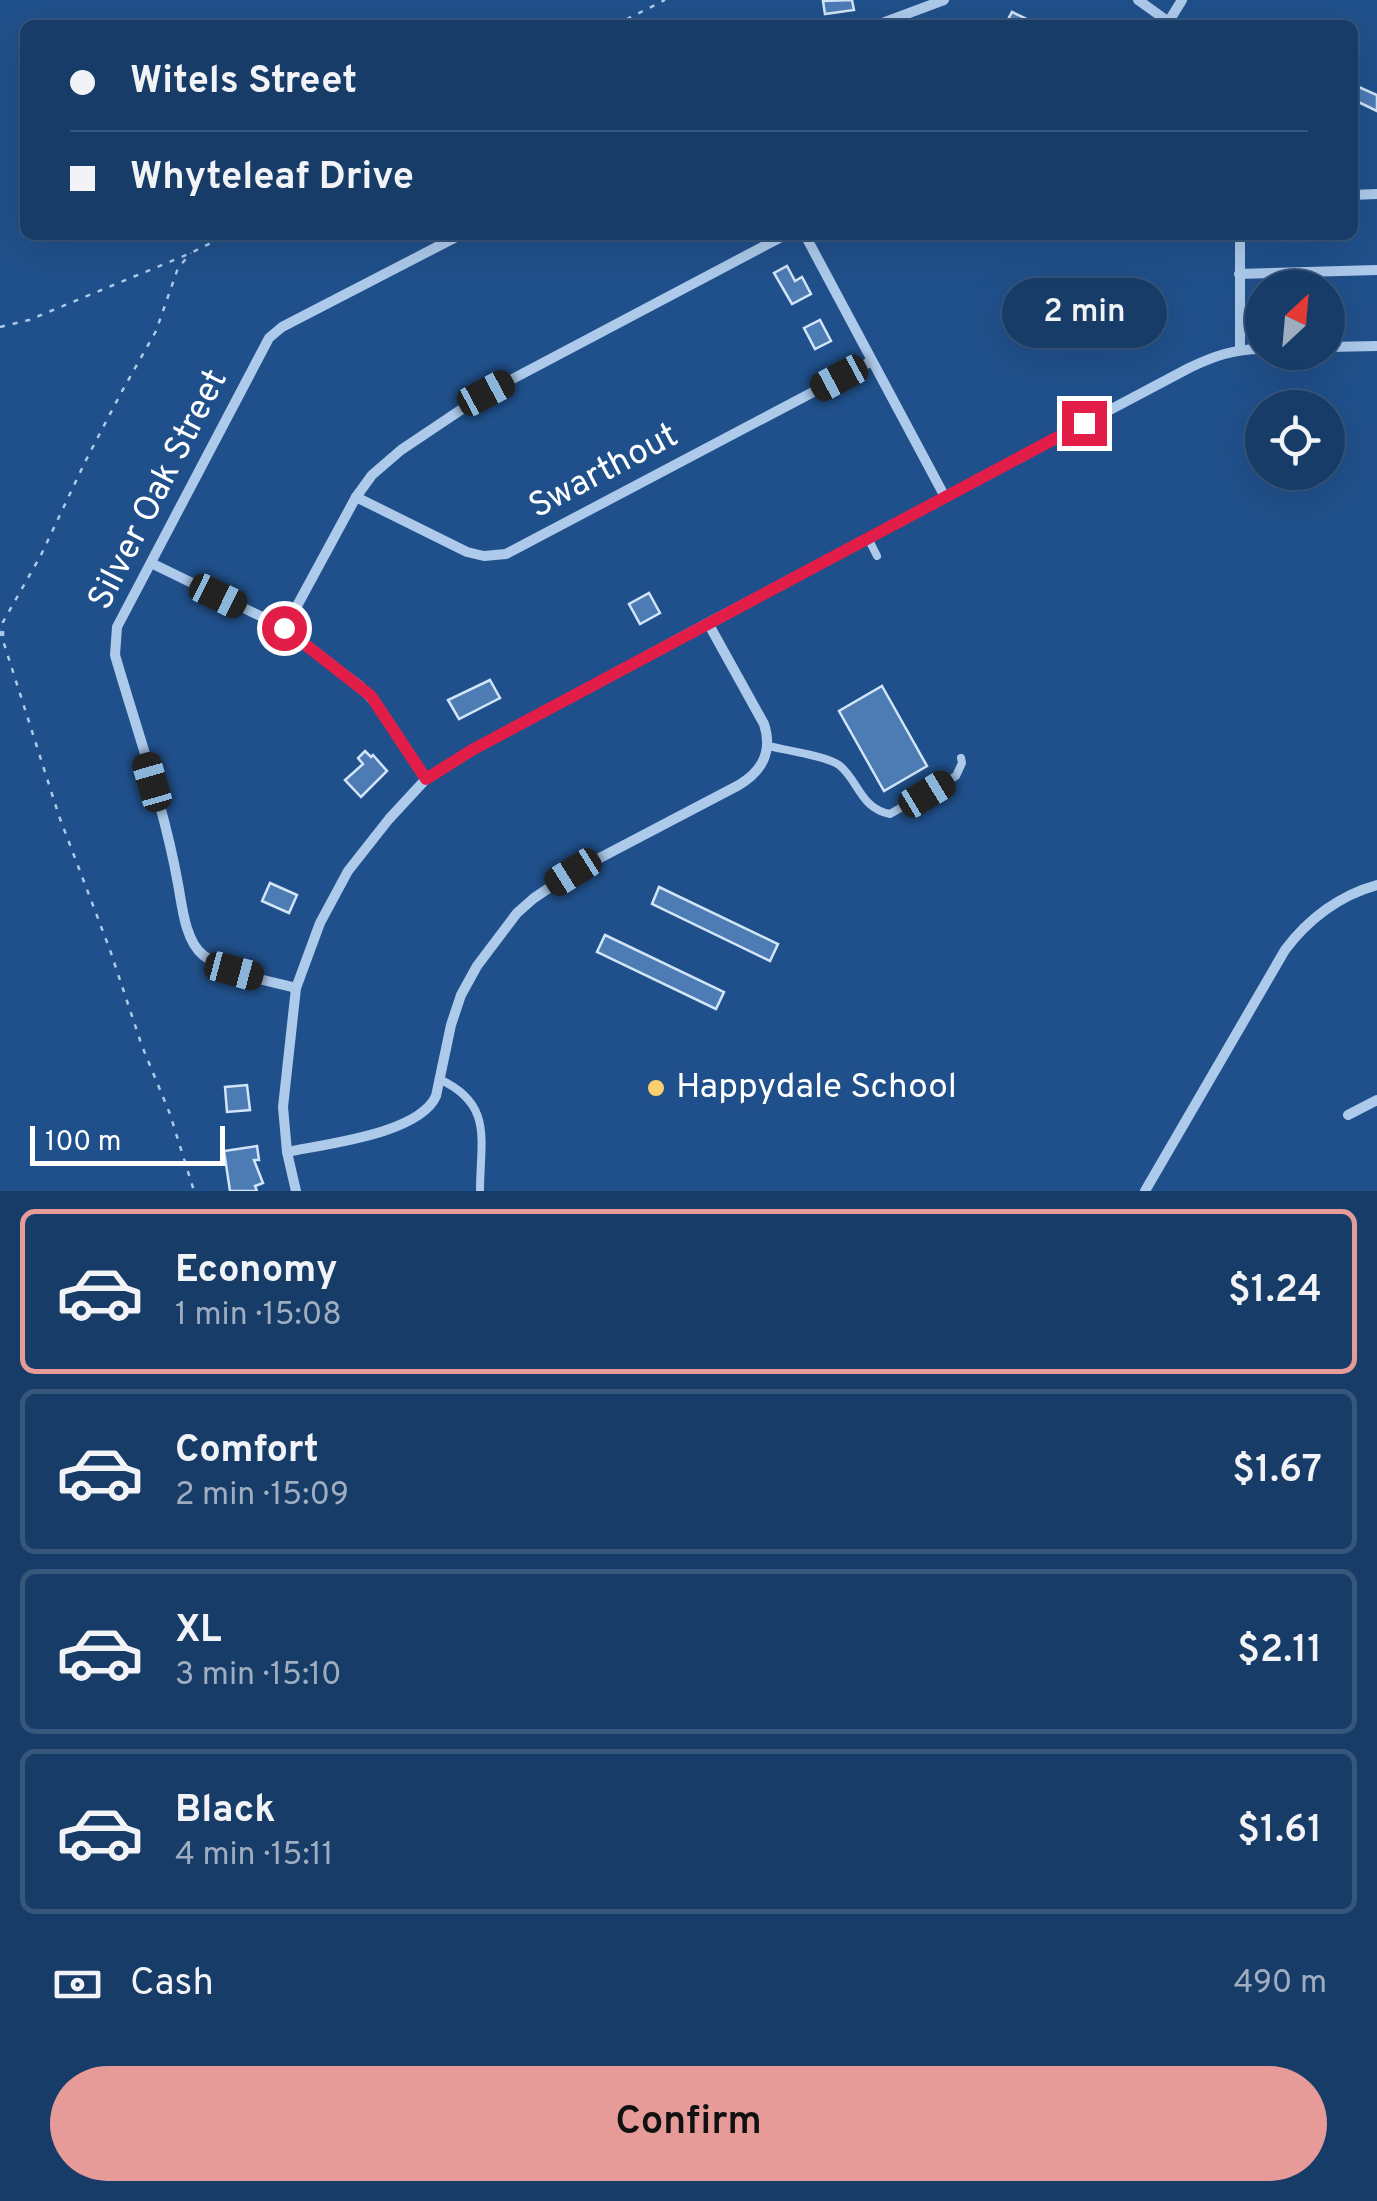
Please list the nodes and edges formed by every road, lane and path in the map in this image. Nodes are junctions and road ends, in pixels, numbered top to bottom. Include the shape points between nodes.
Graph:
1 (665, 0) edge
2 (944, 0) edge
3 (1138, 0) edge
4 (625, 20) edge
5 (891, 20) edge
6 (1167, 20) edge
7 (218, 240) edge
8 (450, 240) edge
9 (776, 240) edge
10 (808, 240) edge
11 (1240, 240) edge
12 (191, 253) junction
13 (1377, 270) edge
14 (1239, 274) junction
15 (0, 327) edge
16 (1377, 346) edge
17 (1345, 347) edge
18 (1240, 349) junction
19 (1245, 349) edge
20 (872, 361) junction
21 (356, 497) junction
22 (945, 497) junction
23 (868, 538) junction
24 (878, 556) dead end
25 (152, 563) junction
26 (708, 623) junction
27 (284, 628) junction
28 (0, 630) edge
29 (2, 638) edge
30 (768, 746) junction
31 (961, 758) dead end
32 (426, 779) junction
33 (1377, 885) edge
34 (296, 988) junction
35 (439, 1079) junction
36 (1376, 1103) edge
37 (1348, 1115) dead end
38 (286, 1152) junction
39 (194, 1191) edge
40 (296, 1191) edge
41 (480, 1191) edge
42 (1145, 1191) edge

1 - 4 path
2 - 5 street
3 - 6 street
7 - 12 path
8 - 25 street, Silver Oak Street via 269,338
9 - 21 street via 486,393 401,450
10 - 20 street
11 - 14 street
12 - 15 path
12 - 29 path via 4,622
13 - 14 street
14 - 18 street
16 - 17 street
18 - 19 street
18 - 22 street via 1189,368
20 - 21 street, Swarthout via 506,554 467,552
20 - 22 street
21 - 27 street
22 - 23 street
23 - 24 lane
23 - 26 street
25 - 27 street
25 - 34 street, Silver Oak Street via 117,627 115,655 190,934 202,955 219,964
26 - 30 street via 764,724
26 - 32 street
27 - 32 street via 371,696
28 - 29 path
29 - 39 path via 58,816
30 - 31 lane via 834,762 873,808 890,814 956,776
30 - 35 street via 750,778 573,872 517,913 461,995
32 - 34 street via 348,871
33 - 42 street via 1330,907 1296,935
34 - 38 street via 284,1090
35 - 38 street via 432,1104 411,1122
35 - 41 lane via 476,1109
36 - 37 street
38 - 40 street

